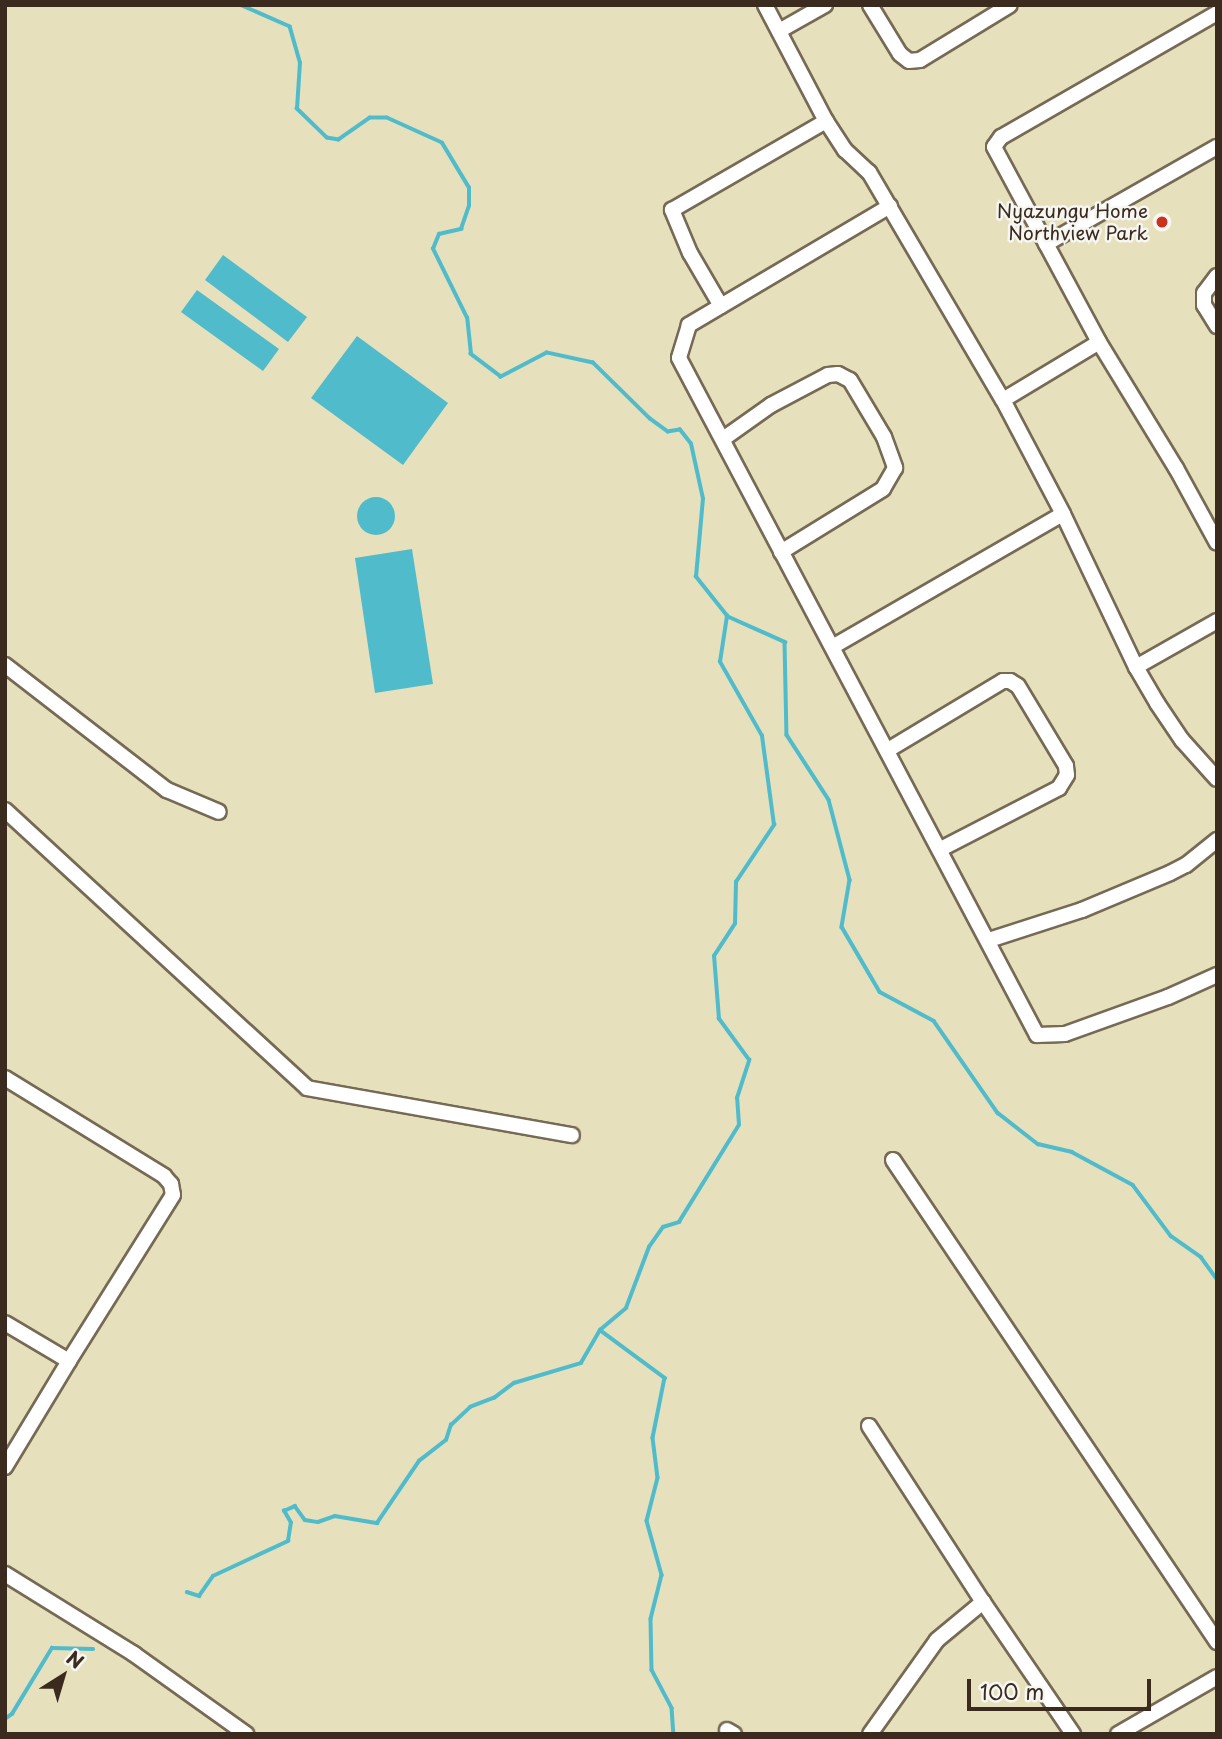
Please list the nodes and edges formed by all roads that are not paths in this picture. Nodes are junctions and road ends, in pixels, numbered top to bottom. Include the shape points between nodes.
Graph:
1 (765, 5) edge
2 (825, 5) edge
3 (870, 5) edge
4 (1010, 5) edge
5 (1217, 13) edge
6 (779, 32) junction
7 (826, 121) junction
8 (1217, 147) edge
9 (890, 206) junction
10 (1046, 244) junction
11 (1217, 276) edge
12 (721, 306) junction
13 (1217, 327) edge
14 (1098, 342) junction
15 (1003, 400) junction
16 (723, 439) junction
17 (1063, 514) junction
18 (1217, 542) edge
19 (781, 552) junction
20 (1217, 621) edge
21 (834, 646) junction
22 (5, 665) edge
23 (1136, 667) junction
24 (888, 750) junction
25 (1217, 779) edge
26 (5, 810) edge
27 (219, 812) dead end
28 (1217, 840) edge
29 (941, 849) junction
30 (989, 940) junction
31 (1217, 975) edge
32 (5, 1078) edge
33 (572, 1135) dead end
34 (893, 1160) dead end
35 (5, 1322) edge
36 (69, 1361) junction
37 (869, 1426) dead end
38 (5, 1467) edge
39 (5, 1574) edge
40 (983, 1602) junction
41 (1217, 1642) edge
42 (1217, 1677) edge
43 (246, 1734) edge
44 (870, 1734) edge
45 (1073, 1734) edge
46 (1118, 1734) edge

1 - 6 street
2 - 6 street
3 - 4 street via 909,61 920,60
5 - 10 street via 996,142 996,154
6 - 7 street
7 - 9 street via 845,150 869,172
7 - 12 street via 672,210 690,253
8 - 10 street
9 - 12 street
9 - 15 street
10 - 14 street
11 - 13 street via 1204,293 1204,305
12 - 16 street via 689,325 679,358
14 - 15 street
14 - 18 street
15 - 17 street
16 - 19 street
16 - 19 street via 771,405 838,374 850,380 884,437 895,468 883,489
17 - 21 street
17 - 23 street
19 - 21 street
20 - 23 street
21 - 24 street
22 - 27 street via 167,790
23 - 25 street via 1182,740
24 - 29 street
24 - 29 street via 1010,681 1018,686 1066,766 1067,775 1059,788
26 - 33 street via 307,1088
28 - 30 street via 1170,873 1082,910
29 - 30 street
30 - 31 street via 1037,1035 1065,1034
32 - 36 street via 171,1184 173,1195
34 - 41 street
35 - 36 street
36 - 38 street
37 - 40 street
39 - 43 street via 134,1654
40 - 44 street via 937,1640
40 - 45 street
42 - 46 street

